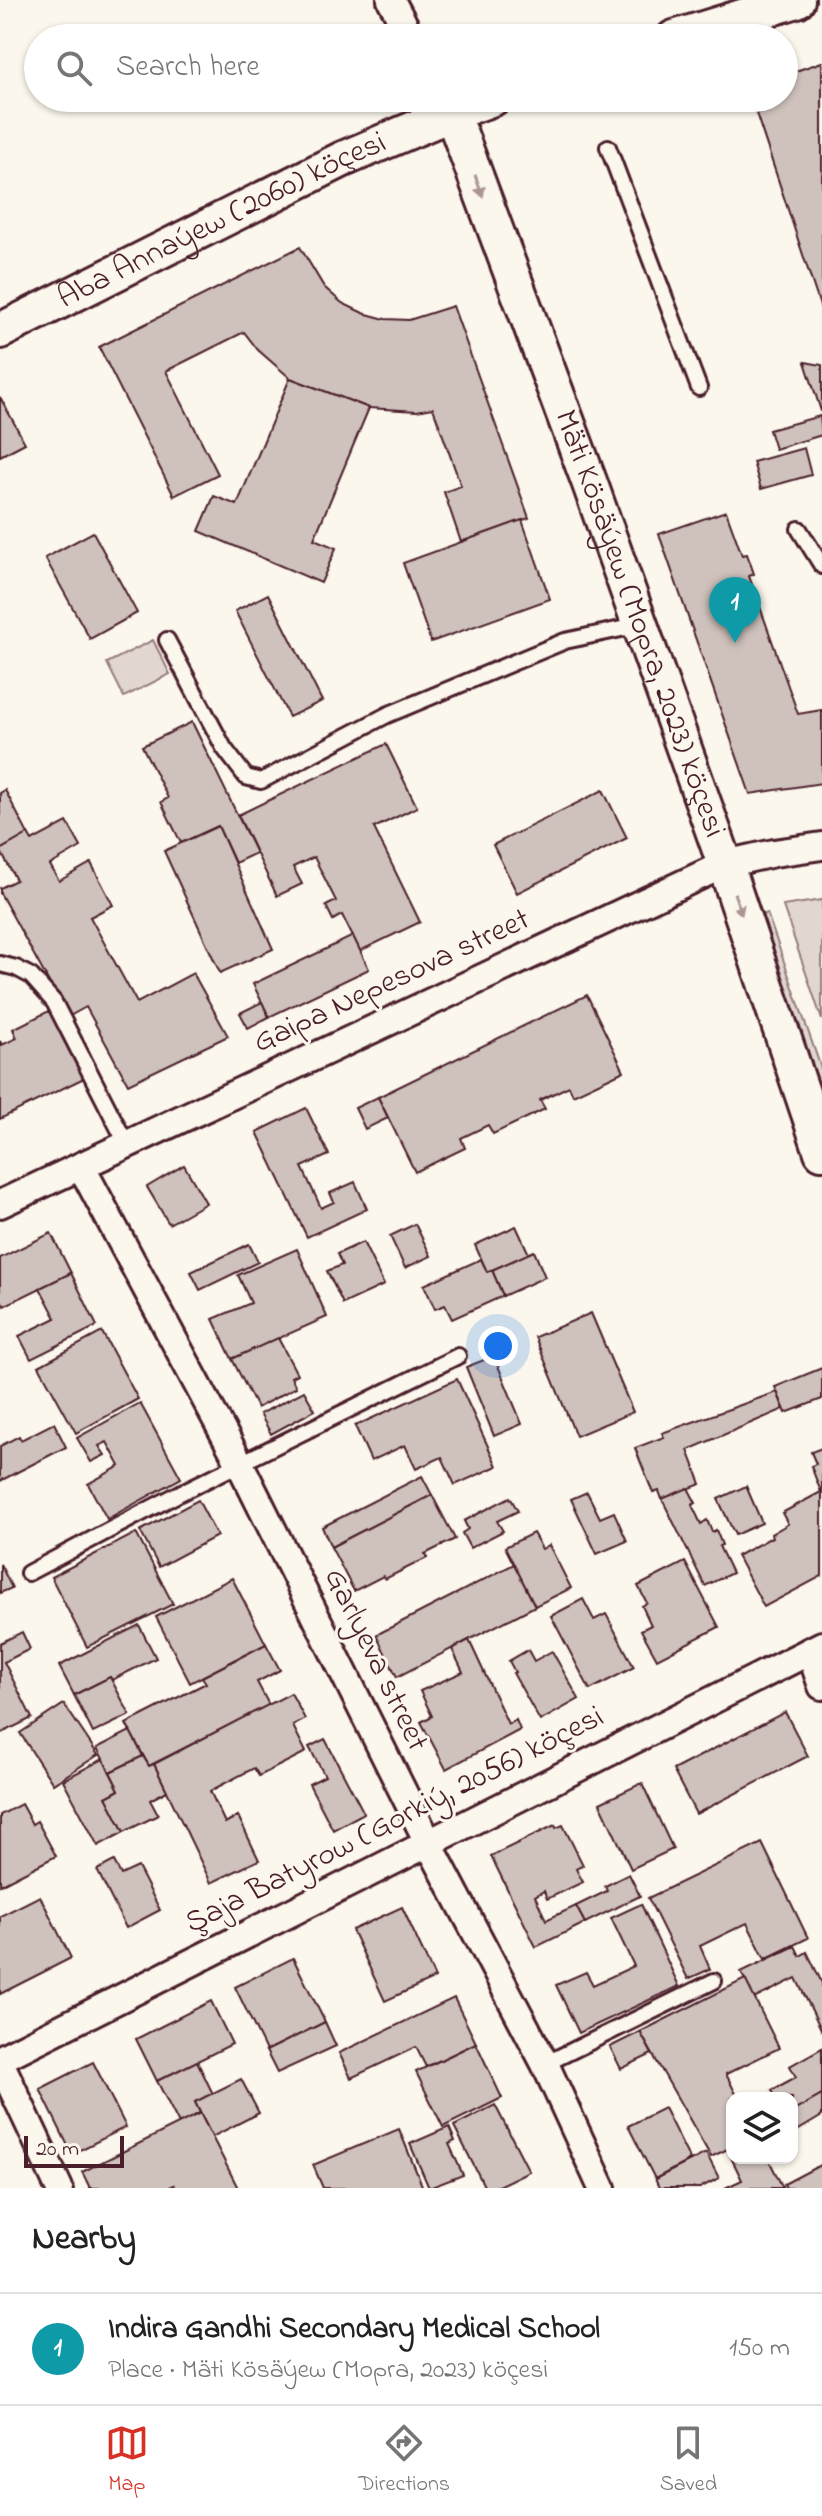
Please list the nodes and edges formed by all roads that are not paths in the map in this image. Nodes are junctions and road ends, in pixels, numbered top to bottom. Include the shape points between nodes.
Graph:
1 (391, 0) edge
2 (797, 0) edge
3 (404, 24) edge
4 (719, 24) edge
5 (434, 112) edge
6 (451, 112) edge
7 (608, 147) dead end
8 (0, 331) edge
9 (699, 388) dead end
10 (799, 529) dead end
11 (822, 566) edge
12 (640, 625) junction
13 (167, 640) dead end
14 (822, 846) edge
15 (725, 864) junction
16 (0, 964) edge
17 (127, 1145) junction
18 (822, 1152) edge
19 (81, 1166) junction
20 (0, 1204) edge
21 (458, 1356) dead end
22 (240, 1464) junction
23 (28, 1573) dead end
24 (816, 1648) edge
25 (822, 1686) edge
26 (428, 1842) junction
27 (714, 1981) dead end
28 (0, 2061) edge
29 (545, 2064) junction
30 (59, 2188) edge
31 (602, 2188) edge

1 - 3 street
2 - 4 street
5 - 8 street, Aba Annaýew (2060) köçesi
6 -> 12 street, Mäti Kösäýew (Mopra, 2023) köçesi
7 - 9 lane
10 - 11 lane
12 - 13 lane via 551,646 387,715 261,781 246,777 224,748
12 - 15 street, Mäti Kösäýew (Mopra, 2023) köçesi
14 - 15 street, Gaipa Nepesova street
15 - 17 street, Gaipa Nepesova street
15 -> 18 street, Mäti Kösäýew (Mopra, 2023) köçesi
16 - 17 lane via 31,976 54,1002
17 - 19 street, Gaipa Nepesova street
19 - 20 street, Gaipa Nepesova street
19 - 22 street, Garlyeva street
21 - 22 lane
22 - 23 lane
22 - 26 street, Garlyeva street
24 - 25 street
24 - 26 street, Şaja Batyrow (Gorkiý, 2056) köçesi
26 - 28 street, Şaja Batyrow (Gorkiý, 2056) köçesi
26 - 29 street, Garlyeva street
27 - 29 lane
28 - 30 street
29 - 31 street, Garlyeva street

